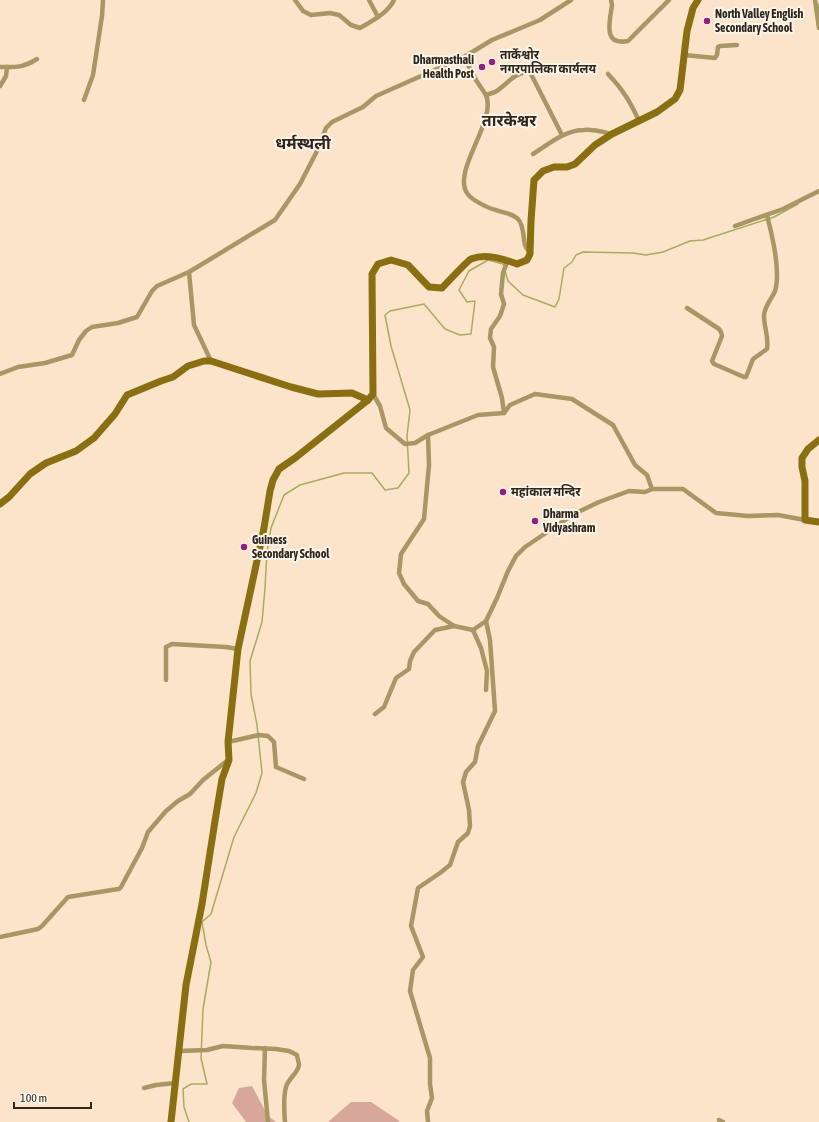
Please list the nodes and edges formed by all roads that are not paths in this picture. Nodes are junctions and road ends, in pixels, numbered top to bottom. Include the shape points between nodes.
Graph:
1 (103, 0) edge
2 (295, 0) edge
3 (369, 0) edge
4 (394, 0) edge
5 (571, 0) edge
6 (611, 0) edge
7 (669, 0) edge
8 (698, 0) edge
9 (815, 0) edge
10 (378, 17) junction
11 (819, 28) edge
12 (736, 45) dead end
13 (684, 55) junction
14 (464, 57) junction
15 (37, 59) dead end
16 (0, 68) edge
17 (6, 68) junction
18 (608, 74) dead end
19 (0, 86) edge
20 (486, 94) junction
21 (84, 100) dead end
22 (640, 121) junction
23 (612, 134) junction
24 (562, 135) junction
25 (533, 154) dead end
26 (819, 190) edge
27 (767, 215) junction
28 (735, 226) dead end
29 (530, 254) junction
30 (506, 262) junction
31 (189, 272) junction
32 (687, 308) dead end
33 (211, 361) junction
34 (0, 374) edge
35 (373, 394) junction
36 (368, 400) junction
37 (504, 413) junction
38 (428, 436) junction
39 (819, 440) edge
40 (652, 489) junction
41 (0, 504) edge
42 (805, 520) junction
43 (819, 522) edge
44 (486, 621) junction
45 (454, 626) junction
46 (473, 630) junction
47 (238, 649) junction
48 (166, 680) dead end
49 (486, 690) dead end
50 (375, 714) dead end
51 (228, 742) junction
52 (229, 760) junction
53 (304, 779) dead end
54 (0, 937) edge
55 (265, 1048) junction
56 (179, 1051) junction
57 (175, 1083) junction
58 (144, 1088) dead end
59 (170, 1122) edge
60 (268, 1122) edge
61 (285, 1122) edge
62 (428, 1122) edge
63 (720, 1122) edge
64 (723, 1122) edge

1 - 21 street via 94,75
2 - 10 street via 303,11 311,15 330,12 360,28
3 - 10 street
4 - 10 street
5 - 14 street via 540,20 492,40
6 - 7 street via 609,34 613,40 621,42 628,41
8 - 13 street via 687,31
9 - 11 street
12 - 13 street via 718,47 715,58
13 - 22 street via 680,90 675,99
14 - 20 street
14 - 31 street via 376,96 363,107 328,125 300,184 275,220
15 - 17 street via 30,64
16 - 17 street
17 - 19 street via 6,76
18 - 22 street via 630,101
20 - 24 street via 494,93 513,77 529,72
20 - 29 street via 488,107 465,172 467,193 495,210 514,215 520,220 525,246
22 - 23 street
23 - 24 street via 585,129
23 - 29 street via 595,145 575,164 543,171 534,180
24 - 25 street
26 - 27 street
27 - 28 street
27 - 32 street via 777,272 775,290 764,315 768,347 753,359 746,377 714,364 712,361 722,336 721,332
29 - 30 street via 527,260 517,264
30 - 35 street via 484,256 470,260 442,288 430,287 408,265 391,260 378,264 372,274
30 - 37 street via 501,294 504,304 491,329 490,338 494,347 493,367
31 - 33 street via 194,325
31 - 34 street via 157,286 137,317 92,327 86,331 72,355 18,367
33 - 36 street via 318,394 352,393
33 - 41 street via 188,366 173,377 127,395 115,414 94,438 76,451 46,463 30,474 10,497
35 - 36 street
35 - 38 street via 380,406 386,428 405,444 415,443
36 - 47 street via 279,469 276,474 270,491
37 - 38 street via 478,415
37 - 40 street via 510,405 535,394 572,399 613,425 635,465 647,475
38 - 45 street via 429,465 424,519 401,554 399,573 404,584 418,601 428,604 439,616
39 - 42 street via 802,458
40 - 42 street via 683,489 716,513 778,515
40 - 44 street via 645,492 629,491 600,502 574,514 525,546 508,571
42 - 43 street
44 - 46 street
44 - 62 street via 490,640 495,711 478,746 475,762 466,772 463,782 470,826 468,833 458,842 450,865 418,888 412,919 423,956 413,970 410,991 430,1058 432,1098 427,1111
45 - 46 street
45 - 50 street via 435,630 414,652 409,668 396,678 384,706
46 - 49 street via 488,671
47 - 48 street via 172,644 166,647
47 - 51 street
51 - 52 street
51 - 53 street via 259,735 268,736 274,742 276,767
52 - 54 street via 166,811 155,823 119,889 69,897 42,926
52 - 56 street via 222,779 186,985
55 - 56 street via 223,1046 207,1050
55 - 60 street via 264,1080
55 - 61 street via 276,1048 297,1055 299,1064 286,1085 284,1095
56 - 57 street
57 - 58 street
57 - 59 street
63 - 64 street via 719,1120

